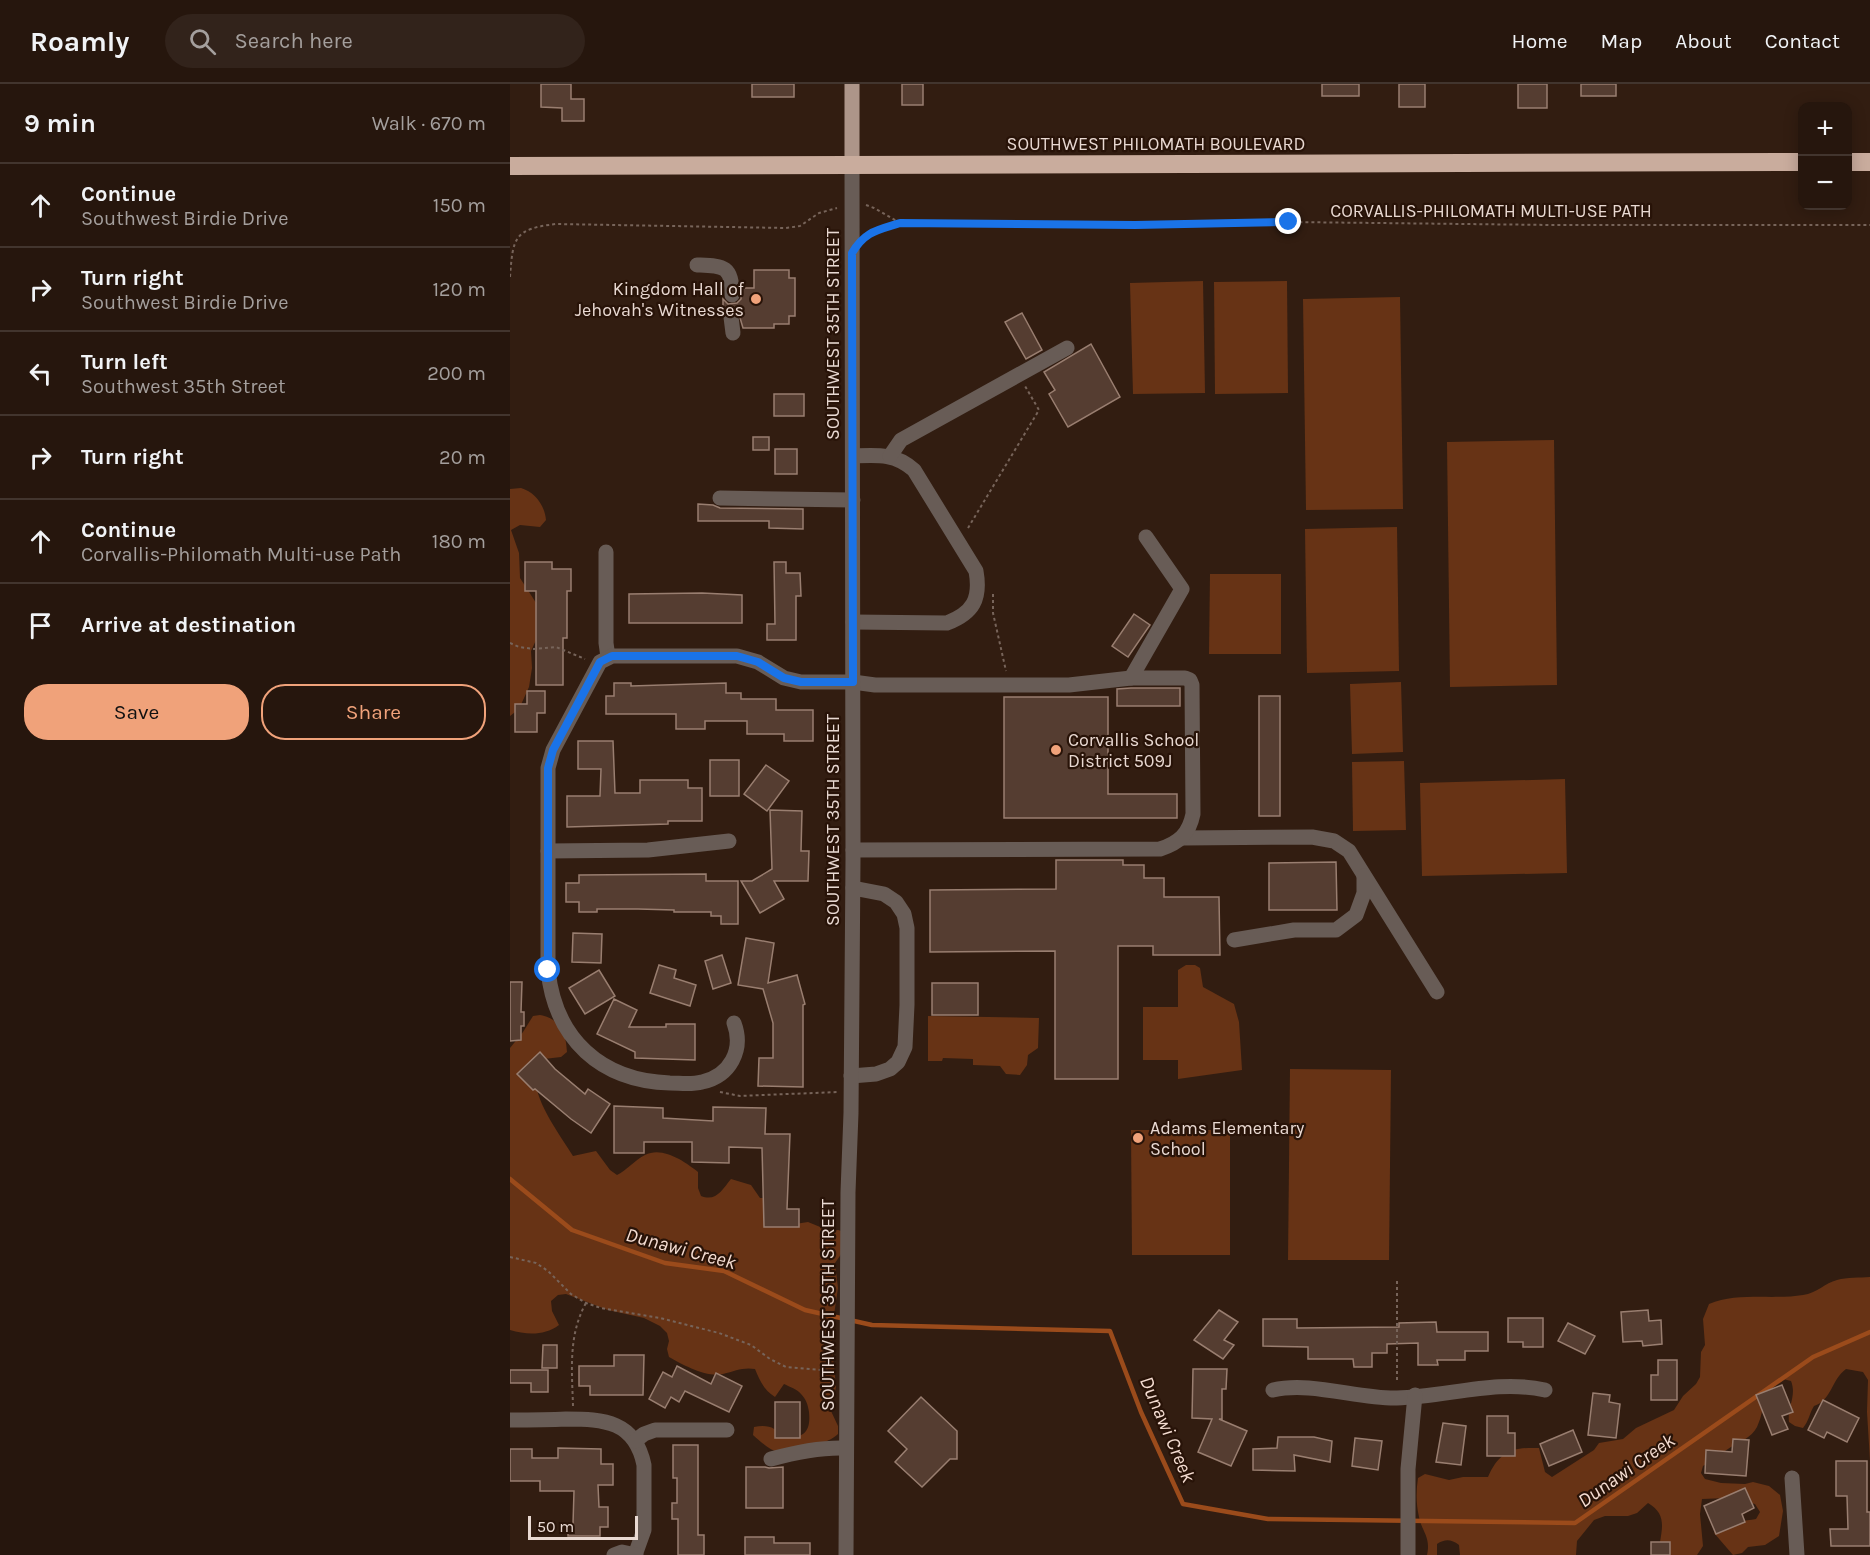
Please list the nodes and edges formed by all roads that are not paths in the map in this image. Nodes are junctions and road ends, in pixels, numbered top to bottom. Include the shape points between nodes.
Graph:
1 (852, 84) edge
2 (1798, 162) edge
3 (1852, 162) edge
4 (1870, 162) edge
5 (510, 166) edge
6 (852, 166) junction
7 (697, 265) dead end
8 (732, 295) dead end
9 (731, 317) dead end
10 (733, 333) dead end
11 (1067, 348) dead end
12 (853, 456) junction
13 (890, 456) junction
14 (720, 498) dead end
15 (853, 500) junction
16 (1146, 537) dead end
17 (606, 552) dead end
18 (853, 622) junction
19 (608, 657) junction
20 (1131, 678) junction
21 (853, 682) junction
22 (1183, 838) junction
23 (729, 841) dead end
24 (853, 850) junction
25 (548, 851) junction
26 (1364, 876) junction
27 (853, 888) junction
28 (1233, 940) dead end
29 (1437, 992) dead end
30 (734, 1023) dead end
31 (851, 1083) junction
32 (1273, 1390) dead end
33 (1545, 1390) dead end
34 (1415, 1395) junction
35 (510, 1420) edge
36 (727, 1430) dead end
37 (635, 1442) junction
38 (846, 1448) junction
39 (771, 1459) dead end
40 (1792, 1478) dead end
41 (614, 1555) edge
42 (635, 1555) edge
43 (846, 1555) edge
44 (1408, 1555) edge
45 (1797, 1555) edge

1 - 6 main road, SOUTHWEST 35TH STREET
2 - 6 highway, SOUTHWEST PHILOMATH BOULEVARD
3 - 4 highway
5 - 6 highway, SOUTHWEST PHILOMATH BOULEVARD
6 - 12 street, SOUTHWEST 35TH STREET
7 - 8 street via 726,270 732,279
9 - 10 street
11 - 13 street via 900,440
12 - 13 street
12 - 15 street, SOUTHWEST 35TH STREET
13 - 18 street via 907,464 921,480 976,571 978,593 967,613 947,623
14 - 15 street
15 - 18 street, SOUTHWEST 35TH STREET
16 - 20 street via 1182,589
17 - 19 street
18 - 21 street, SOUTHWEST 35TH STREET
19 - 21 street via 737,656 801,682
19 - 25 street via 596,668 553,750 548,768
20 - 21 street via 1069,685 1006,686
20 - 22 street via 1185,678 1192,685 1193,814
21 - 24 street, SOUTHWEST 35TH STREET
22 - 24 street via 1160,849
22 - 26 street via 1312,837 1334,841 1349,851
23 - 25 street via 648,850
24 - 27 street, SOUTHWEST 35TH STREET
25 - 30 street via 549,986 566,1030 586,1053 632,1078 703,1082 717,1076 734,1058 738,1045
26 - 28 street via 1364,893 1356,915 1335,930 1294,930
26 - 29 street
27 - 31 street, SOUTHWEST 35TH STREET
27 - 31 street via 884,894 904,914 907,1005 905,1047 898,1062 890,1069
31 - 38 street, SOUTHWEST 35TH STREET
32 - 34 street via 1302,1387 1398,1398
33 - 34 street via 1508,1386
34 - 44 street via 1408,1469
35 - 37 street via 601,1420
36 - 37 street via 655,1430
37 - 42 street via 644,1466 644,1530
38 - 39 street via 829,1447
38 - 43 street, SOUTHWEST 35TH STREET
40 - 45 street
41 - 42 street

